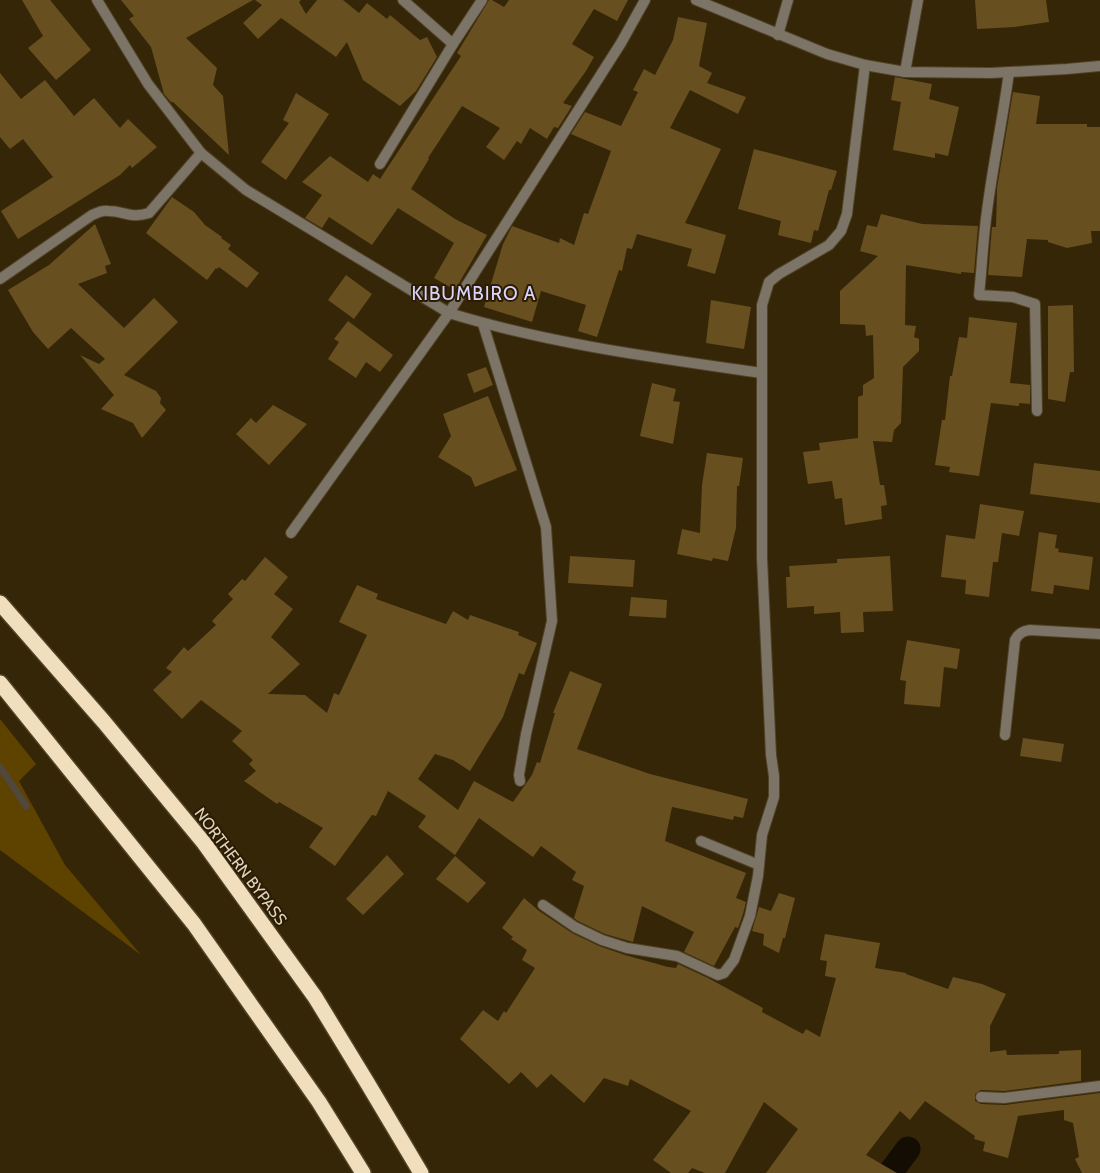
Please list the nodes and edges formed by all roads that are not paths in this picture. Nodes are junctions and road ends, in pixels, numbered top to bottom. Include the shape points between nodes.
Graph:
1 (98, 0) edge
2 (403, 0) edge
3 (482, 0) edge
4 (645, 0) edge
5 (696, 0) edge
6 (788, 0) edge
7 (918, 0) edge
8 (778, 35) junction
9 (453, 44) junction
10 (865, 66) junction
11 (1100, 66) edge
12 (905, 72) junction
13 (1010, 72) junction
14 (201, 153) junction
15 (380, 164) dead end
16 (0, 279) edge
17 (449, 313) junction
18 (483, 324) junction
19 (762, 374) junction
20 (1037, 411) dead end
21 (291, 532) dead end
22 (0, 603) edge
23 (1100, 634) edge
24 (0, 683) edge
25 (1005, 735) dead end
26 (520, 781) dead end
27 (702, 841) dead end
28 (759, 865) junction
29 (543, 905) dead end
30 (1100, 1086) edge
31 (982, 1097) dead end
32 (363, 1173) edge
33 (421, 1173) edge

1 - 14 street via 148,84
2 - 9 street
3 - 9 street
4 - 17 street
5 - 8 street
6 - 8 street
7 - 12 street
8 - 10 street
9 - 15 street
10 - 12 street
10 - 19 street via 844,224 829,245 769,282 762,305
11 - 13 street
12 - 13 street
13 - 20 street via 986,213 979,295 1013,297 1035,304
14 - 16 street via 149,213 131,216 108,210 92,215
14 - 17 street via 254,195
17 - 18 street
17 - 21 street
18 - 19 street via 614,352
18 - 26 street via 546,527 552,621 526,734
19 - 28 street via 762,558 774,798 762,835
22 - 33 highway, NORTHERN BYPASS via 204,843 315,997
23 - 25 street via 1030,630 1018,634
24 - 32 highway via 194,924 319,1102
27 - 28 street
28 - 29 street via 746,930 734,960 724,973 718,974 677,956 627,948 602,940 575,927
30 - 31 street via 1004,1098

